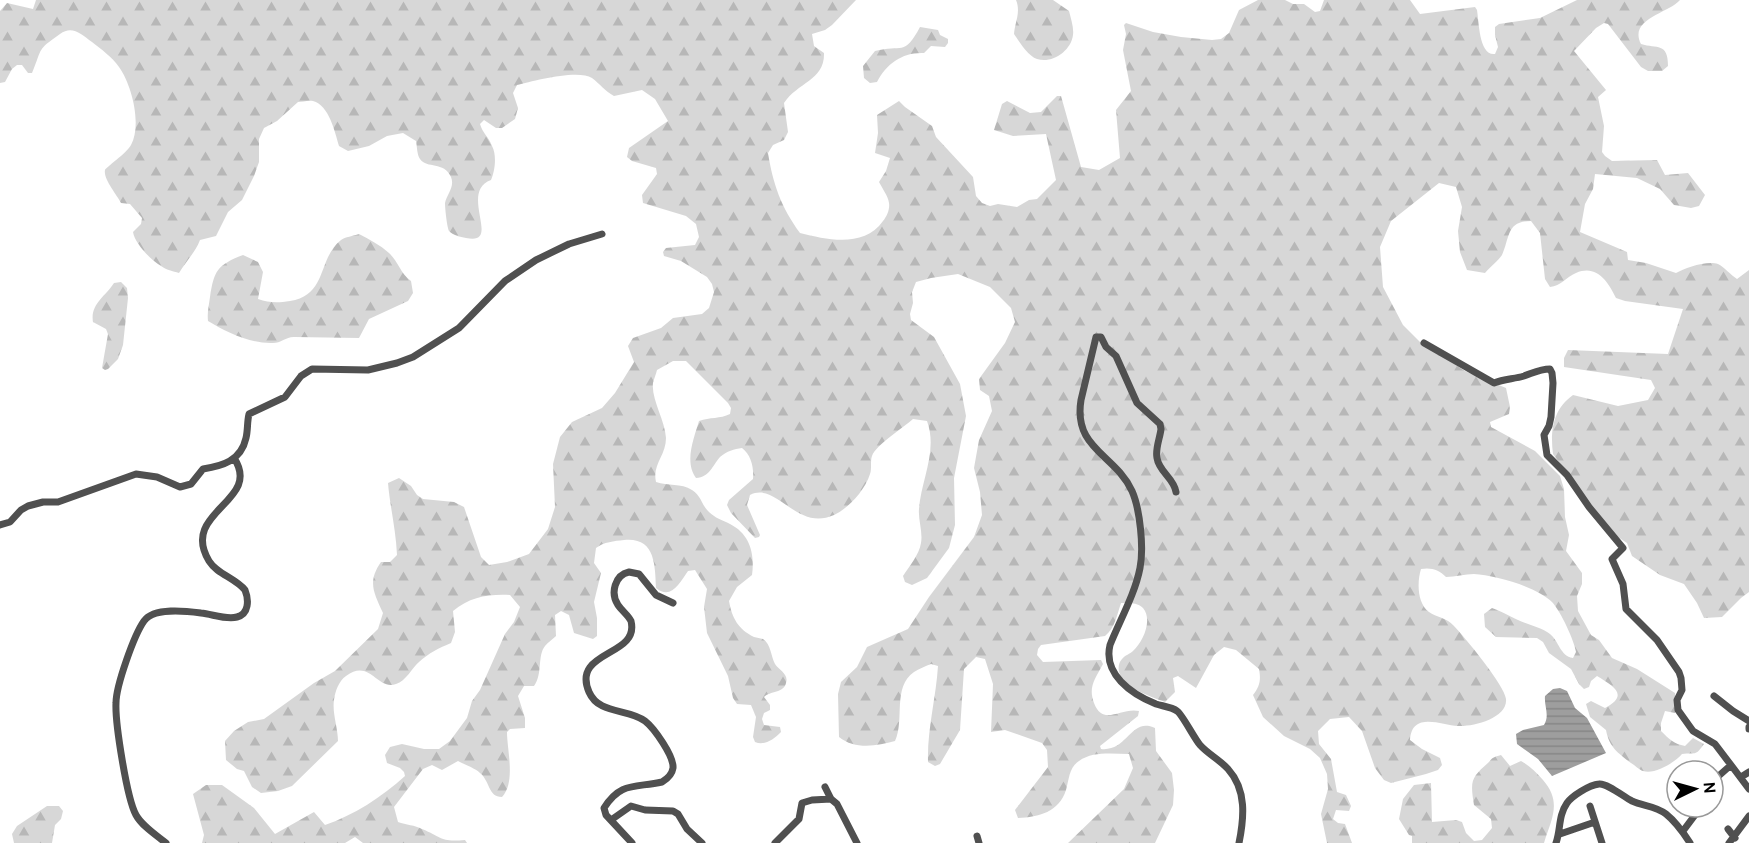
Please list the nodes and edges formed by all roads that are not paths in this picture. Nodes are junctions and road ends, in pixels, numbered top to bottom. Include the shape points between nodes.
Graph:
1 (603, 234) dead end
2 (1424, 343) dead end
3 (234, 458) junction
4 (1176, 492) dead end
5 (0, 525) edge
6 (673, 603) dead end
7 (1714, 696) dead end
8 (1749, 721) edge
9 (1731, 765) junction
10 (1725, 770) edge
11 (1749, 772) edge
12 (1741, 777) junction
13 (825, 787) dead end
14 (1749, 789) edge
15 (831, 799) junction
16 (1590, 806) dead end
17 (1749, 816) edge
18 (1692, 819) edge
19 (611, 820) junction
20 (1595, 822) junction
21 (1728, 829) dead end
22 (1683, 831) junction
23 (1560, 834) junction
24 (1732, 840) edge
25 (166, 843) edge
26 (633, 843) edge
27 (702, 843) edge
28 (775, 843) edge
29 (857, 843) edge
30 (1239, 843) edge
31 (1556, 843) edge
32 (1602, 843) edge
33 (1690, 843) edge

1 - 3 street via 536,260 506,281 459,328 413,357 368,370 319,368 306,372 285,397 249,414 245,444
2 - 9 street via 1494,383 1550,369 1551,417 1544,435 1547,455 1623,548 1612,559 1623,584 1626,609 1657,640 1679,672 1682,690 1678,710 1693,731 1715,744
3 - 5 street via 217,468 203,469 191,484 180,487 157,477 136,474 58,501 28,506 10,522
3 - 25 street via 239,474 235,492 207,523 202,544 209,562 245,590 247,609 237,617 162,612 148,616 118,691 120,745 133,809 143,824
4 - 30 street via 1157,460 1160,424 1137,403 1116,356 1101,337 1096,337 1081,400 1081,427 1086,438 1127,482 1140,519 1140,568 1110,645 1110,668 1123,683 1149,701 1179,712 1199,744 1228,768 1243,805
6 - 19 street via 656,595 639,574 623,573 616,583 615,595 631,621 631,635 624,645 597,660 588,675 589,692 597,703 645,720 673,764 671,774 662,783 638,784 619,792 604,808
7 - 8 street
9 - 10 street
9 - 12 street
11 - 12 street
12 - 14 street
13 - 15 street
15 - 28 street via 802,803 799,819
15 - 29 street
16 - 20 street
17 - 24 street
18 - 22 street
19 - 26 street
19 - 27 street via 631,806 667,809 678,814
20 - 23 street
20 - 32 street
21 - 24 street
22 - 23 street via 1663,812 1598,784 1567,803 1559,817
22 - 33 street
23 - 31 street

